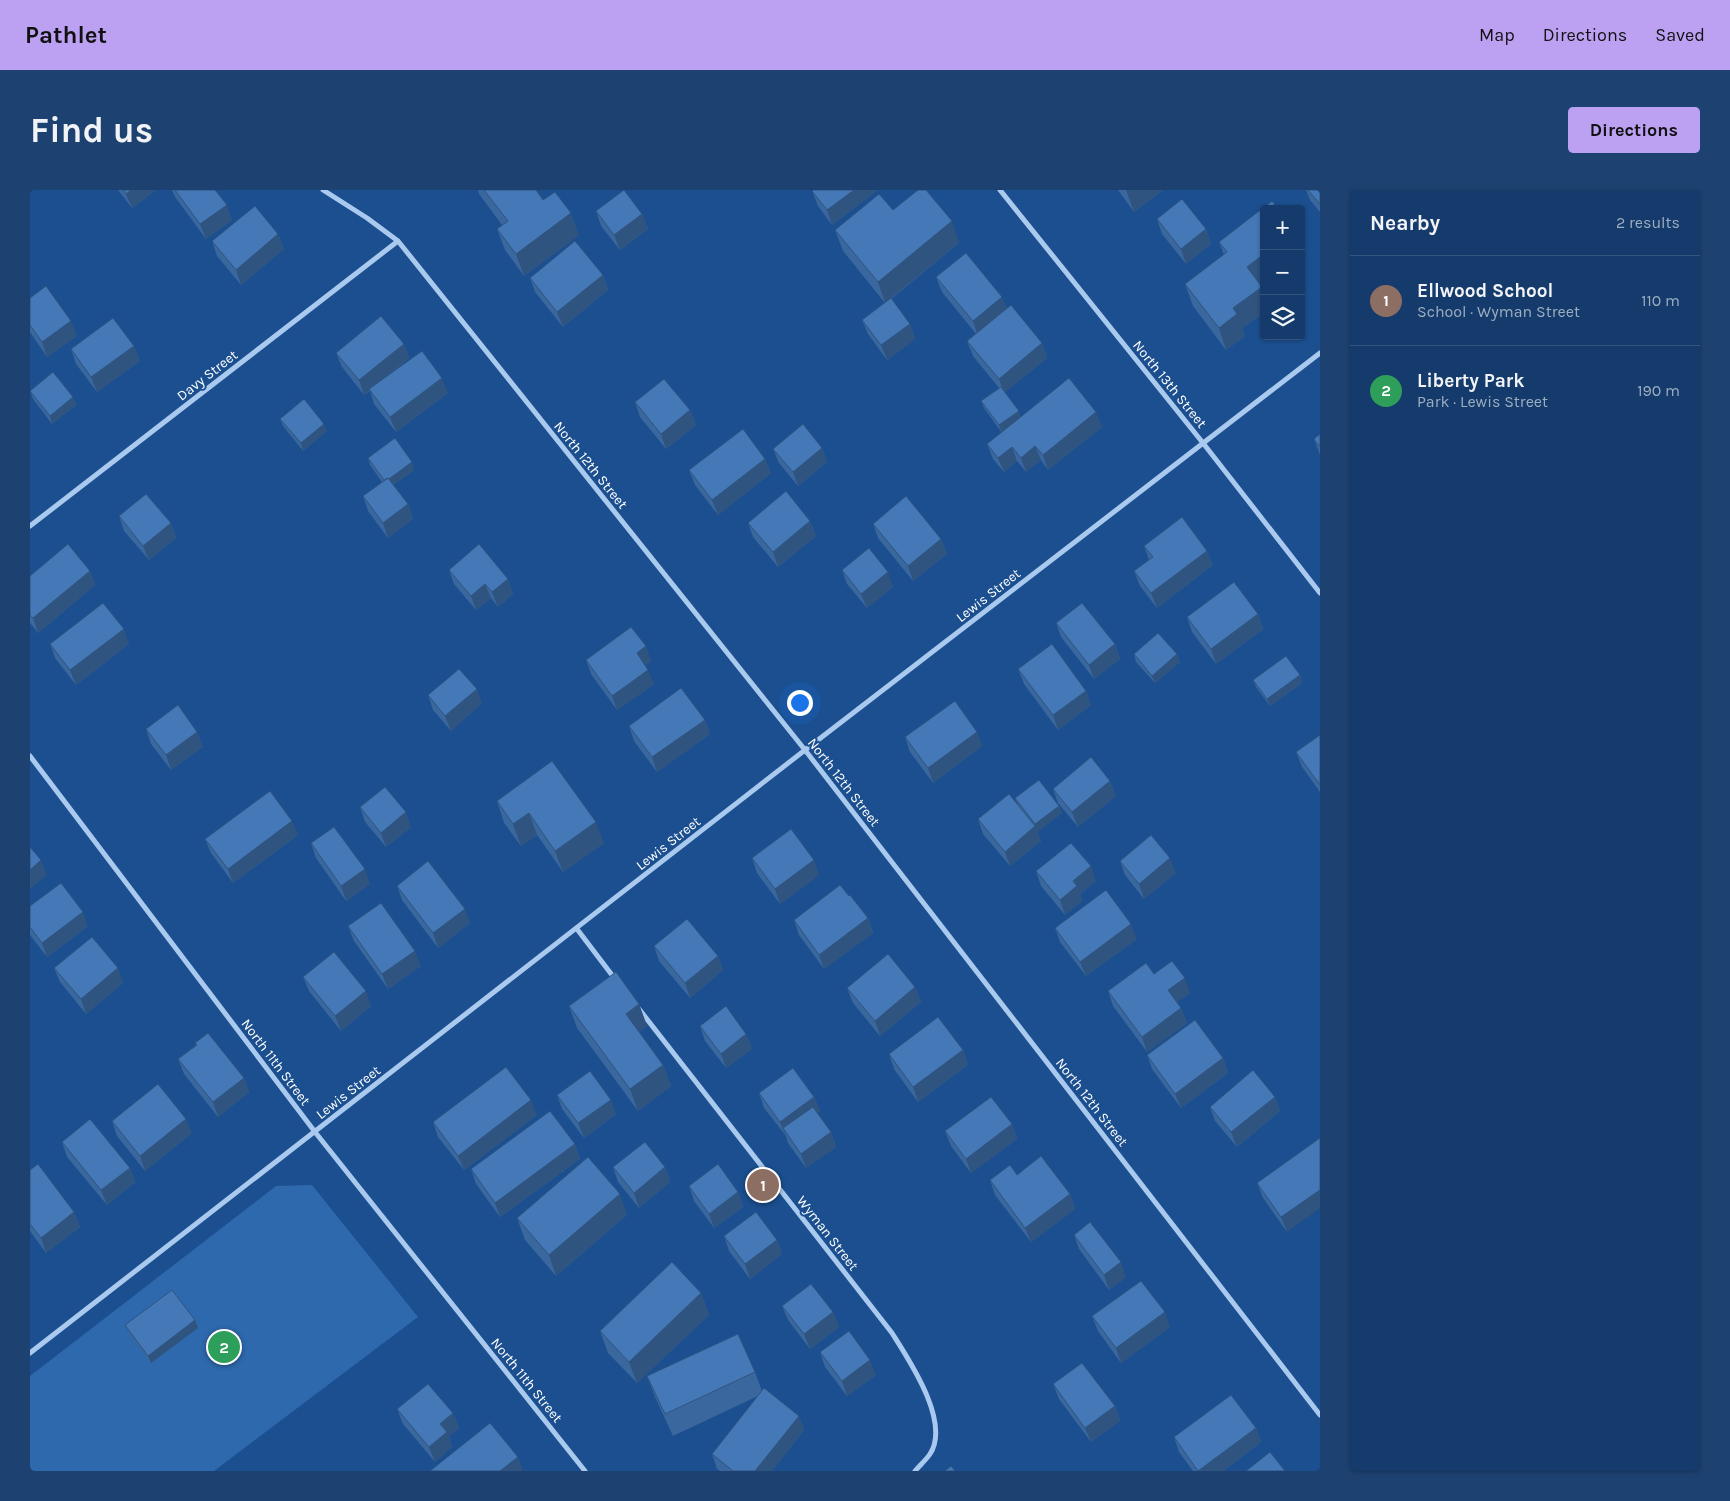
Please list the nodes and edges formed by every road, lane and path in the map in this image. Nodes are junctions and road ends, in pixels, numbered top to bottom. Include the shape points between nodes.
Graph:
1 (323, 190) edge
2 (1000, 190) edge
3 (398, 241) junction
4 (1320, 353) edge
5 (1203, 443) junction
6 (30, 526) edge
7 (1320, 593) edge
8 (804, 750) junction
9 (30, 756) edge
10 (576, 929) junction
11 (619, 984) edge
12 (637, 1007) edge
13 (315, 1132) junction
14 (30, 1353) edge
15 (1320, 1415) edge
16 (585, 1471) edge
17 (915, 1471) edge

1 - 3 street, North 12th Street
2 - 5 street, North 13th Street
3 - 6 street, Davy Street
3 - 8 street, North 12th Street
4 - 5 street, Lewis Street
5 - 7 street, North 13th Street
5 - 8 street, Lewis Street
8 - 10 street, Lewis Street
8 - 15 street, North 12th Street
9 - 13 street, North 11th Street
10 - 11 street
10 - 13 street, Lewis Street
12 - 17 street, Wyman Street via 892,1333 910,1362 932,1405 936,1421 931,1453
13 - 14 street, Lewis Street
13 - 16 street, North 11th Street

